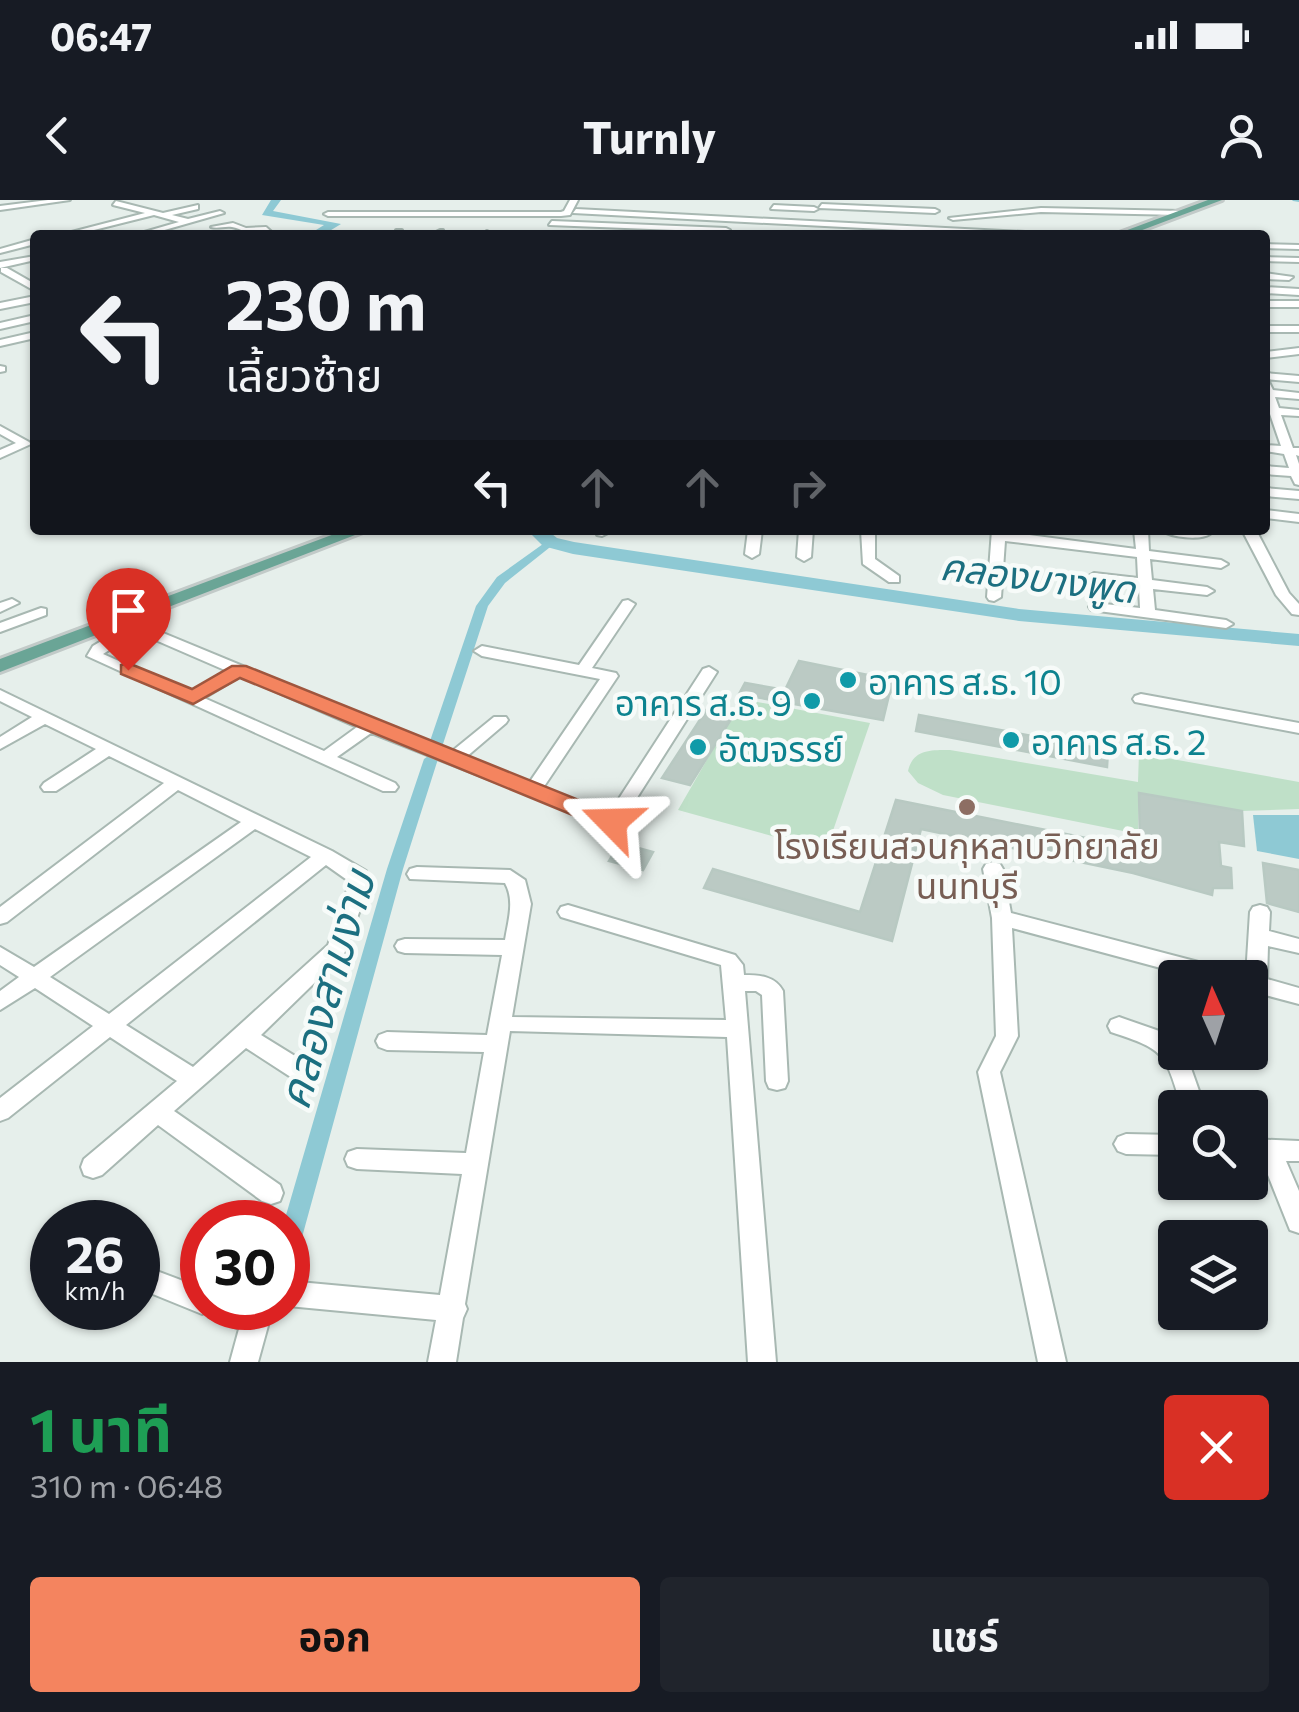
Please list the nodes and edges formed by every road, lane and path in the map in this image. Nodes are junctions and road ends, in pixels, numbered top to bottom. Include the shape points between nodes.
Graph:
1 (66, 200) edge
2 (530, 200) edge
3 (574, 200) edge
4 (1099, 200) edge
5 (1233, 200) edge
6 (1211, 202) edge
7 (116, 203) dead end
8 (483, 203) edge
9 (800, 204) edge
10 (435, 205) dead end
11 (755, 206) dead end
12 (195, 207) dead end
13 (0, 208) edge
14 (857, 209) edge
15 (819, 210) edge
16 (576, 211) dead end
17 (610, 211) junction
18 (898, 211) edge
19 (153, 212) junction
20 (651, 213) junction
21 (1181, 213) junction
22 (220, 214) dead end
23 (328, 214) dead end
24 (473, 214) junction
25 (522, 214) junction
26 (164, 215) junction
27 (693, 216) junction
28 (872, 217) dead end
29 (953, 218) dead end
30 (119, 221) junction
31 (189, 222) junction
32 (552, 223) dead end
33 (213, 229) edge
34 (84, 230) edge
35 (147, 230) edge
36 (160, 230) edge
37 (244, 230) edge
38 (592, 230) edge
39 (604, 230) edge
40 (646, 230) edge
41 (688, 230) edge
42 (1014, 230) edge
43 (1133, 230) edge
44 (1150, 230) edge
45 (30, 243) edge
46 (1270, 246) edge
47 (1299, 248) edge
48 (0, 251) edge
49 (30, 259) edge
50 (1270, 259) edge
51 (1299, 260) edge
52 (2, 267) edge
53 (1270, 276) edge
54 (1289, 277) dead end
55 (30, 285) edge
56 (1270, 290) edge
57 (1299, 292) edge
58 (30, 300) edge
59 (2, 304) edge
60 (1270, 304) edge
61 (1299, 304) edge
62 (30, 319) edge
63 (0, 326) edge
64 (1270, 329) edge
65 (1299, 329) edge
66 (30, 337) edge
67 (0, 343) edge
68 (1299, 351) edge
69 (1270, 354) edge
70 (1270, 377) edge
71 (1299, 380) edge
72 (1270, 391) edge
73 (1299, 396) edge
74 (1270, 410) edge
75 (1270, 412) edge
76 (1299, 413) edge
77 (0, 429) edge
78 (1270, 429) edge
79 (1282, 430) junction
80 (1299, 432) edge
81 (1294, 451) edge
82 (0, 454) edge
83 (1270, 471) edge
84 (1298, 476) edge
85 (1270, 492) edge
86 (1299, 495) edge
87 (1270, 515) edge
88 (1299, 518) edge
89 (315, 535) edge
90 (348, 535) edge
91 (755, 535) edge
92 (806, 535) edge
93 (868, 535) edge
94 (1000, 535) edge
95 (1014, 535) edge
96 (1141, 535) edge
97 (1251, 535) edge
98 (752, 554) dead end
99 (1142, 554) junction
100 (804, 556) dead end
101 (1221, 564) dead end
102 (1094, 577) dead end
103 (894, 579) dead end
104 (1144, 582) junction
105 (1207, 591) dead end
106 (994, 597) dead end
107 (628, 604) dead end
108 (1096, 607) dead end
109 (1297, 610) edge
110 (41, 612) dead end
111 (1148, 614) junction
112 (129, 623) junction
113 (1226, 624) dead end
114 (0, 628) edge
115 (482, 651) dead end
116 (0, 653) edge
117 (0, 666) edge
118 (584, 669) junction
119 (239, 670) junction
120 (709, 672) dead end
121 (0, 695) edge
122 (193, 698) junction
123 (1140, 699) dead end
124 (43, 718) junction
125 (500, 720) dead end
126 (369, 726) junction
127 (1299, 728) edge
128 (0, 744) edge
129 (107, 750) junction
130 (325, 758) junction
131 (453, 759) junction
132 (176, 783) junction
133 (50, 786) dead end
134 (390, 787) dead end
135 (533, 790) junction
136 (254, 821) junction
137 (325, 856) junction
138 (993, 869) dead end
139 (417, 874) dead end
140 (568, 912) dead end
141 (1260, 912) dead end
142 (0, 917) edge
143 (1002, 918) junction
144 (1258, 936) junction
145 (405, 946) dead end
146 (1299, 946) edge
147 (514, 948) junction
148 (0, 955) edge
149 (1161, 960) edge
150 (1256, 960) edge
151 (33, 978) junction
152 (735, 982) junction
153 (1268, 988) edge
154 (1299, 996) edge
155 (0, 1002) edge
156 (516, 1024) dead end
157 (108, 1026) junction
158 (1119, 1026) dead end
159 (736, 1029) junction
160 (245, 1036) junction
161 (387, 1041) dead end
162 (497, 1044) junction
163 (308, 1076) dead end
164 (193, 1080) junction
165 (778, 1081) dead end
166 (1188, 1090) edge
167 (0, 1111) edge
168 (156, 1111) junction
169 (1126, 1144) dead end
170 (1158, 1145) edge
171 (1268, 1150) edge
172 (1299, 1151) edge
173 (358, 1159) dead end
174 (478, 1164) junction
175 (1268, 1165) edge
176 (93, 1167) dead end
177 (271, 1193) dead end
178 (1299, 1222) edge
179 (310, 1296) edge
180 (454, 1308) junction
181 (254, 1330) edge
182 (244, 1362) edge
183 (442, 1362) edge
184 (762, 1362) edge
185 (1052, 1362) edge

1 - 13 street
2 - 25 street
3 - 25 street via 566,214
4 - 6 street
5 - 44 main road
6 - 21 main road
7 - 19 street
8 - 10 street
8 - 24 street
9 - 11 street
9 - 15 street
12 - 26 street
14 - 15 street
14 - 15 street
14 - 18 street
14 - 18 street
15 - 27 street
16 - 17 street
17 - 20 street
17 - 39 street
18 - 18 street via 936,212
18 - 28 street
18 - 42 street
19 - 26 street
19 - 30 street
20 - 27 street
20 - 40 street
21 - 29 street via 1041,210
21 - 43 main road
22 - 31 street
23 - 24 street
24 - 25 street
26 - 31 street
27 - 41 street
30 - 34 street
30 - 35 street
31 - 36 street
32 - 38 street
33 - 37 street
45 - 48 street
46 - 47 street
49 - 52 street
50 - 51 street
52 - 55 street
53 - 54 street
56 - 57 street
58 - 59 street
60 - 61 street
62 - 63 street
64 - 65 street
66 - 67 street
68 - 69 street
70 - 71 street
72 - 73 street
74 - 76 street
75 - 79 street
77 - 82 street via 25,446
78 - 79 street
79 - 80 street
79 - 81 street
81 - 84 street
83 - 84 street
85 - 86 street
87 - 88 street
89 - 116 main road
90 - 112 main road
91 - 98 street
92 - 100 street
93 - 103 street via 868,561
94 - 106 street
95 - 99 street
96 - 99 street
97 - 109 street
99 - 101 street
99 - 104 street
102 - 104 street
104 - 105 street
104 - 111 street
107 - 118 street
108 - 111 street
110 - 114 street
111 - 113 street
112 - 117 main road
112 - 119 street
112 - 122 street via 95,656
115 - 118 street
118 - 135 street via 610,680
119 - 122 street
119 - 126 street
120 - 135 street via 612,822
121 - 124 street
122 - 130 street
123 - 127 street
124 - 128 street
124 - 129 street
125 - 131 street
126 - 130 street
126 - 131 street
129 - 132 street
129 - 133 street
130 - 134 street
131 - 135 street
132 - 136 street
132 - 142 street
136 - 137 street
136 - 151 street
137 - 157 street
137 - 160 street via 360,882 336,949
138 - 143 street
139 - 147 street via 515,880 521,904
140 - 152 street via 728,960
141 - 144 street
143 - 149 street
143 - 185 street via 1008,1036 989,1072
144 - 146 street
144 - 150 street
145 - 147 street
147 - 162 street
148 - 151 street
151 - 155 street
151 - 157 street
152 - 159 street
152 - 165 street via 772,992
153 - 154 street
156 - 159 street
157 - 164 street
157 - 167 street
158 - 166 street via 1172,1047
159 - 184 street
160 - 163 street
160 - 164 street
161 - 162 street
162 - 174 street
164 - 168 street
168 - 176 street
168 - 177 street
169 - 170 street
171 - 172 street
173 - 174 street
174 - 180 street
175 - 178 street
179 - 180 street
180 - 183 street
181 - 182 street

